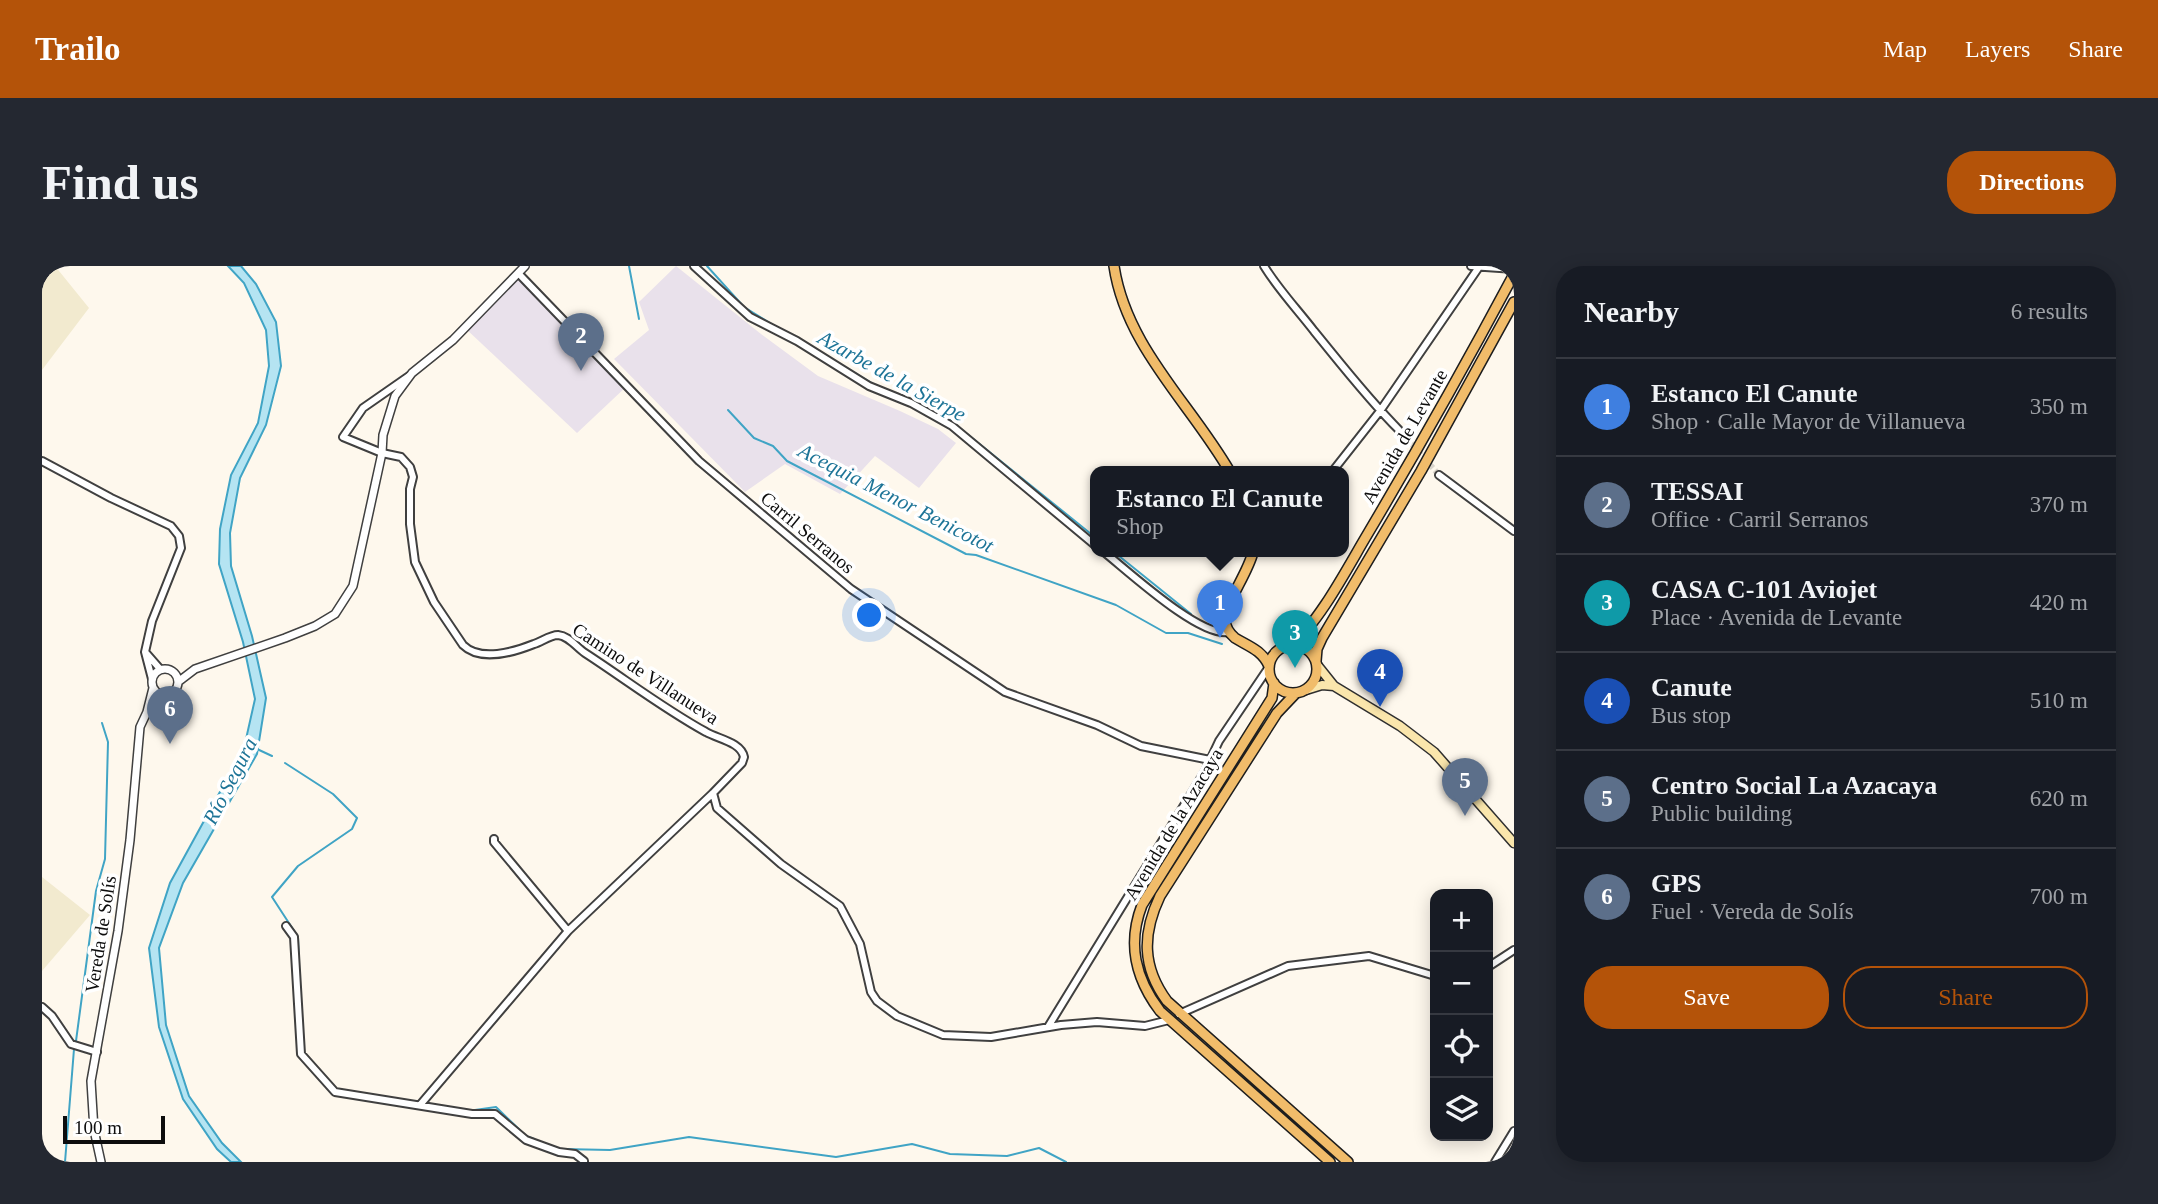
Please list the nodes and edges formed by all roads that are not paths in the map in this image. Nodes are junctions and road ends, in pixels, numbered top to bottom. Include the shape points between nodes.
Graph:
1 (525, 266) edge
2 (694, 266) edge
3 (1114, 266) edge
4 (1264, 266) edge
5 (1471, 266) edge
6 (1479, 267) edge
7 (1514, 272) edge
8 (519, 274) junction
9 (1514, 302) edge
10 (411, 374) junction
11 (1380, 411) junction
12 (1399, 430) tunnel mouth
13 (382, 453) junction
14 (42, 461) edge
15 (1226, 466) edge
16 (1337, 466) edge
17 (1439, 475) tunnel mouth
18 (1514, 531) edge
19 (1090, 541) edge
20 (1110, 557) edge
21 (1251, 557) edge
22 (1229, 632) junction
23 (1292, 644) junction
24 (1249, 645) junction
25 (1281, 648) junction
26 (145, 652) junction
27 (1317, 664) junction
28 (1269, 666) junction
29 (160, 669) junction
30 (195, 669) junction
31 (173, 671) junction
32 (178, 682) junction
33 (153, 683) junction
34 (1274, 683) junction
35 (1334, 686) junction
36 (1306, 690) junction
37 (1296, 693) junction
38 (164, 695) junction
39 (147, 712) junction
40 (1210, 760) junction
41 (713, 793) junction
42 (495, 839) dead end
43 (1514, 843) edge
44 (286, 926) dead end
45 (568, 931) junction
46 (1514, 950) edge
47 (1493, 964) edge
48 (1430, 974) edge
49 (42, 1007) edge
50 (1179, 1014) junction
51 (1169, 1020) junction
52 (1048, 1027) junction
53 (97, 1052) junction
54 (420, 1105) junction
55 (1514, 1131) edge
56 (584, 1161) edge
57 (101, 1162) edge
58 (1330, 1162) edge
59 (1348, 1162) edge
60 (1494, 1162) edge

1 - 8 street
2 - 19 street via 750,317 869,386 911,402 952,426
3 - 15 main road via 1121,298 1145,348
4 - 11 street
5 - 6 street
6 - 7 street
6 - 11 street
7 - 23 main road, Avenida de Levante via 1350,564 1310,627
8 - 10 street via 453,340
8 - 40 street, Carril Serranos via 699,461 852,589 1005,692 1141,746
9 - 27 main road, Avenida de Levante via 1322,638
10 - 13 street via 396,396
10 - 13 street via 363,408 342,437
11 - 12 street
11 - 16 street
13 - 30 street via 353,586 335,614 285,638
13 - 41 street, Camino de Villanueva via 401,457 410,467 415,562 434,602 469,652 517,651 552,636 567,638 677,714 738,746 742,762
14 - 26 street via 171,526 179,536 181,548 152,621
17 - 18 street
20 - 22 street via 1182,615 1220,633
21 - 22 main road via 1225,615
22 - 24 main road
23 - 25 main road
23 - 27 main road via 1307,649
24 - 25 main road
24 - 28 main road
25 - 28 main road
26 - 29 street
26 - 33 street
27 - 35 main road
27 - 36 main road via 1316,677
28 - 34 main road
28 - 40 street
29 - 31 street
29 - 33 street
30 - 31 street
30 - 32 street
31 - 32 street
32 - 38 street via 174,691
33 - 38 street
33 - 39 street, Vereda de Solís
34 - 37 main road
34 - 51 main road, Avenida de la Azacaya via 1272,698 1150,890 1137,918 1136,968 1149,996
35 - 36 main road
35 - 43 main road via 1428,747
36 - 37 main road
37 - 50 main road, Avenida de la Azacaya via 1277,713 1153,911 1146,938 1148,965 1159,990
38 - 39 street, Vereda de Solís
39 - 53 street, Vereda de Solís via 139,727 125,879
40 - 52 street
41 - 45 street
41 - 52 street via 717,808 840,906 860,944 871,992 897,1016 943,1035 991,1037
42 - 45 street
44 - 54 street via 294,937 301,1054 335,1092
45 - 54 street
46 - 47 street
48 - 50 street via 1369,956 1289,966
49 - 53 street via 71,1044
50 - 59 main road, Avenida de la Azacaya
51 - 52 street via 1145,1026 1097,1022
51 - 58 main road, Avenida de la Azacaya
53 - 57 street, Vereda de Solís via 91,1081
54 - 56 street via 495,1114 526,1140 575,1154
55 - 60 street

